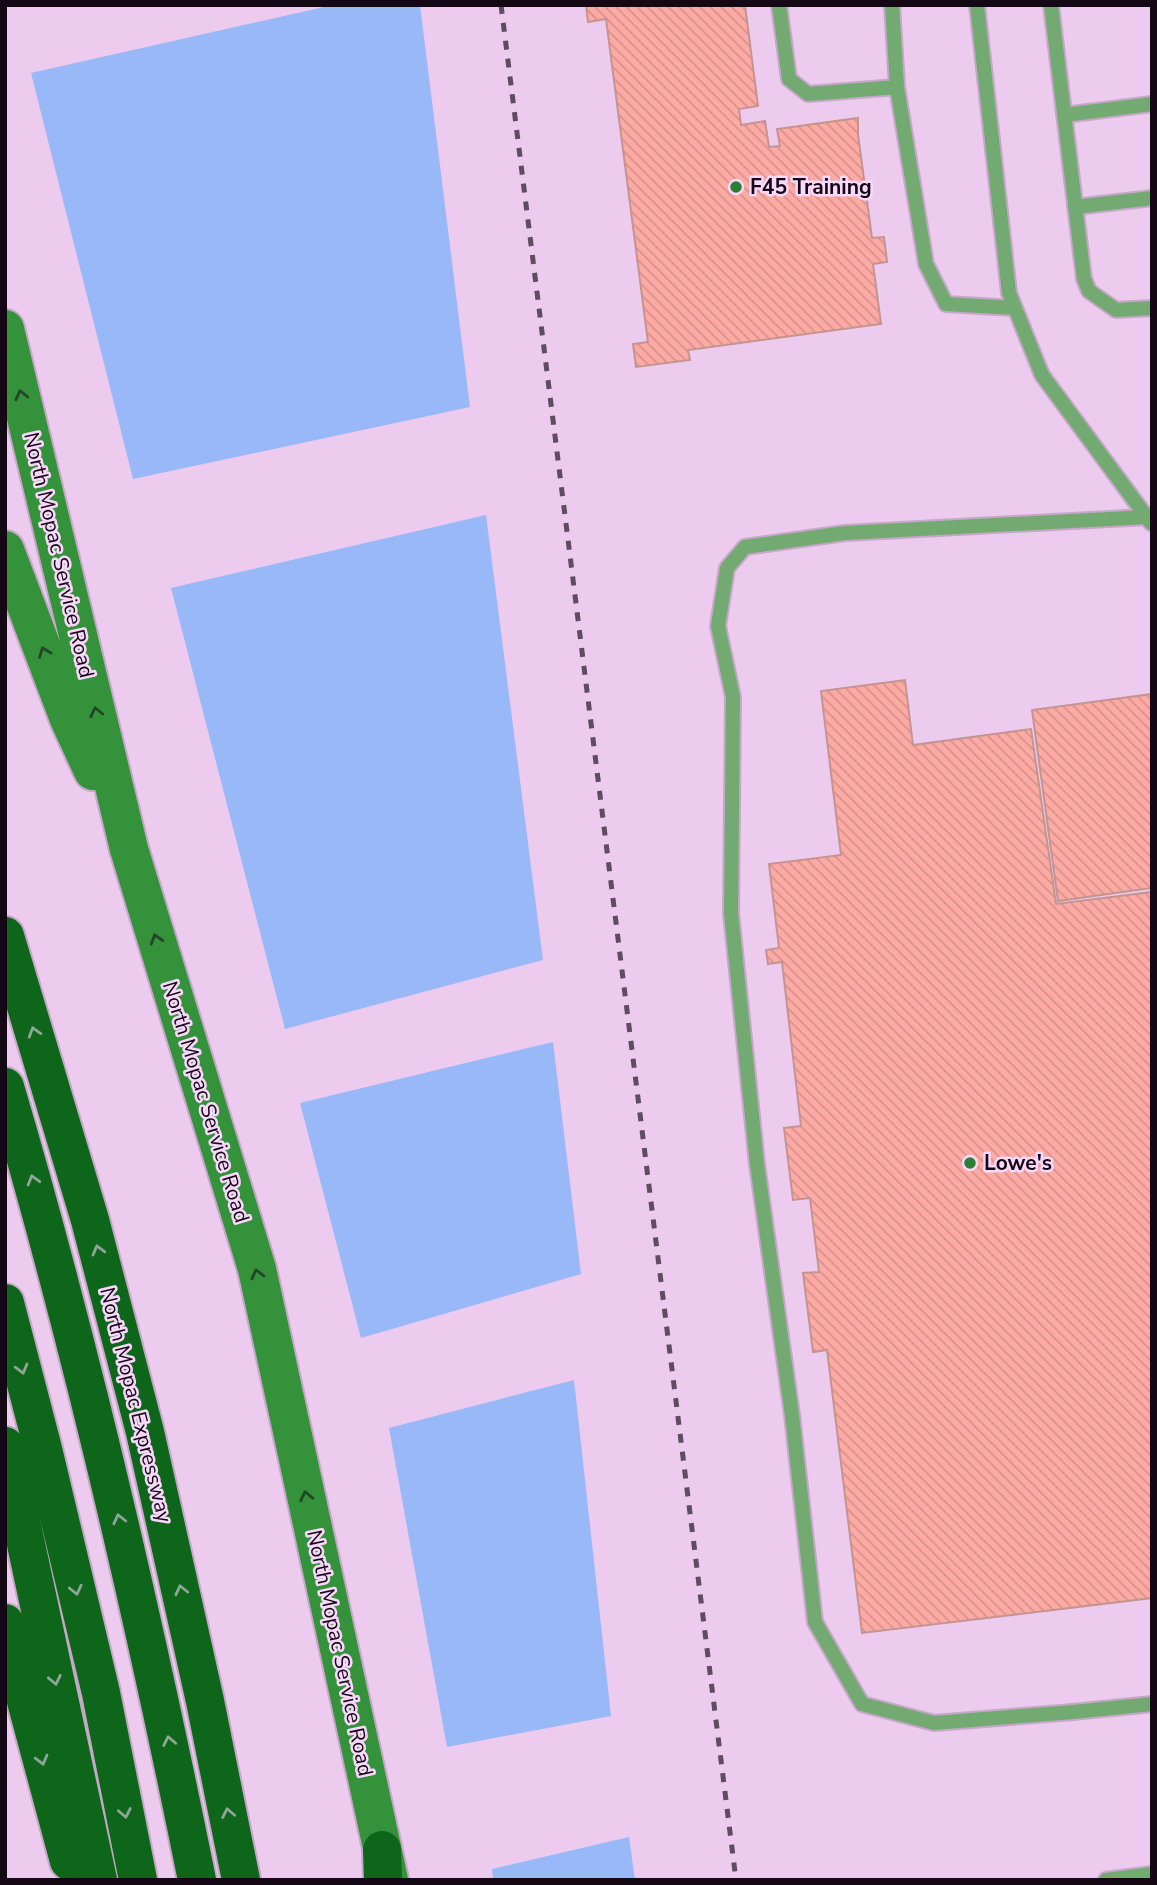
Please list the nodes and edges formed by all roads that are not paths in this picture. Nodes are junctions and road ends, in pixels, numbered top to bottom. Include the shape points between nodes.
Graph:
1 (779, 5) edge
2 (892, 5) edge
3 (978, 5) edge
4 (1051, 5) edge
5 (897, 87) junction
6 (1152, 104) edge
7 (1064, 115) junction
8 (1152, 198) edge
9 (1075, 207) junction
10 (1015, 308) junction
11 (1152, 308) edge
12 (5, 329) edge
13 (1149, 520) edge
14 (5, 551) edge
15 (129, 849) junction
16 (5, 936) edge
17 (5, 1087) edge
18 (5, 1303) edge
19 (5, 1446) edge
20 (5, 1623) edge
21 (1152, 1704) edge
22 (385, 1870) edge
23 (1152, 1874) edge
24 (74, 1880) edge
25 (98, 1880) edge
26 (138, 1880) edge
27 (197, 1880) edge
28 (241, 1880) edge
29 (1106, 1880) edge

1 - 5 lane via 789,79 808,94
2 - 5 lane
3 - 10 lane via 1009,293
4 - 7 lane
5 - 10 lane via 926,264 946,304
6 - 7 lane
7 - 9 lane
8 - 9 lane
9 - 11 lane via 1089,291 1116,310
10 - 13 lane via 1042,375
15 -> 12 main road, North Mopac Service Road
13 - 21 lane via 845,533 745,547 727,568 718,626 733,697 731,913 757,1164 815,1622 862,1704 934,1723
15 -> 14 main road via 69,719
22 -> 15 main road, North Mopac Service Road via 257,1269
28 -> 16 highway, North Mopac Expressway via 145,1432 90,1220
27 -> 17 highway via 96,1420
18 -> 26 highway via 101,1693
19 -> 25 highway
20 -> 24 highway
23 - 29 lane

